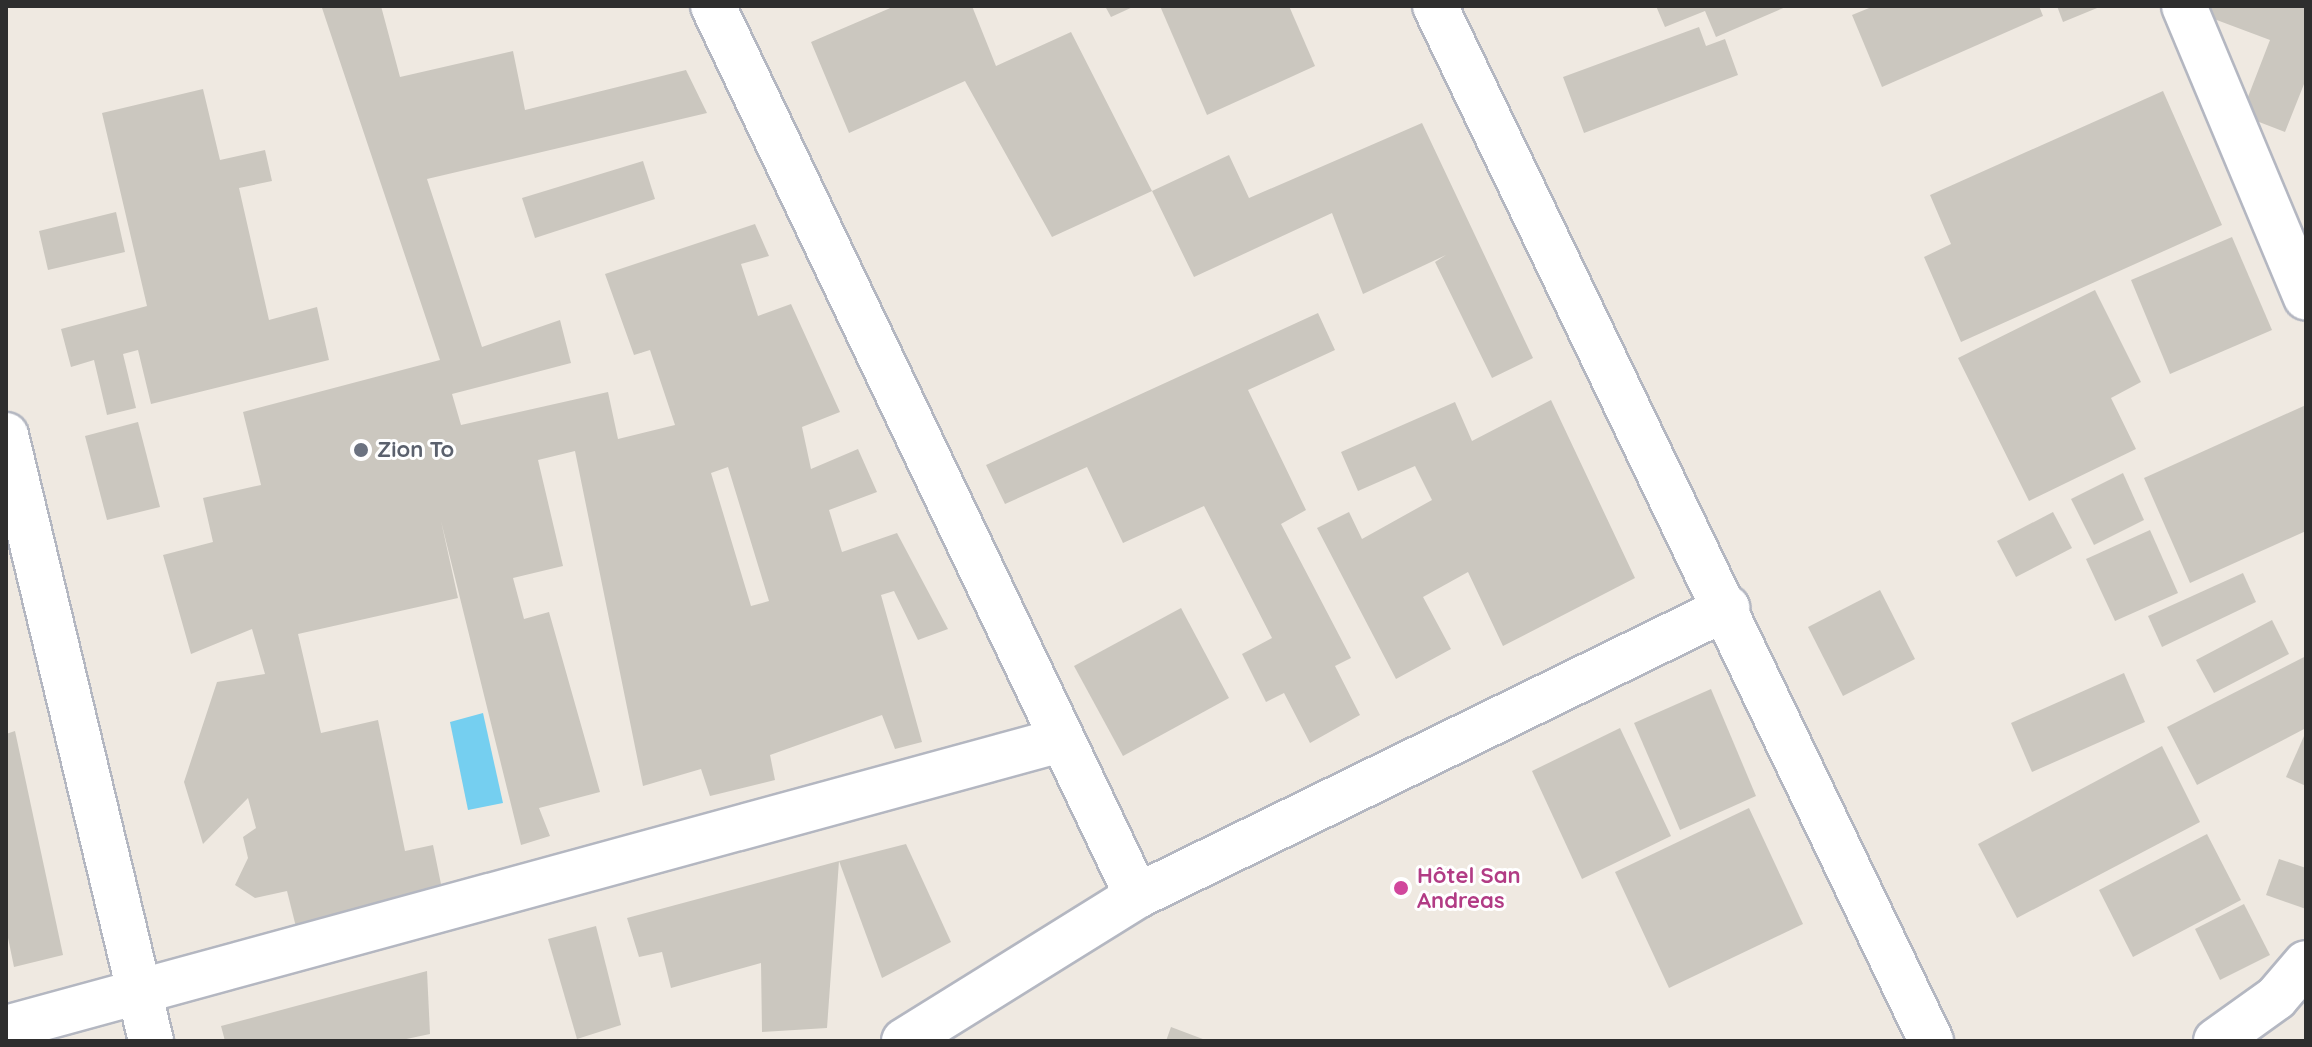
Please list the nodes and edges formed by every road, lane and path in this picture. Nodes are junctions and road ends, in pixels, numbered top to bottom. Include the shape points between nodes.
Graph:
1 (713, 6) edge
2 (1435, 6) edge
3 (2184, 6) edge
4 (2306, 298) edge
5 (6, 435) edge
6 (1727, 608) junction
7 (1061, 740) junction
8 (1137, 896) junction
9 (2306, 963) edge
10 (140, 997) junction
11 (6, 1028) edge
12 (151, 1041) edge
13 (904, 1041) edge
14 (1931, 1041) edge
15 (2216, 1041) edge

1 - 7 street
2 - 6 street
3 - 4 street
5 - 10 street
6 - 8 street
6 - 14 street
7 - 8 street
7 - 10 street
8 - 13 street
9 - 15 street via 2276,998
10 - 11 street
10 - 12 street

